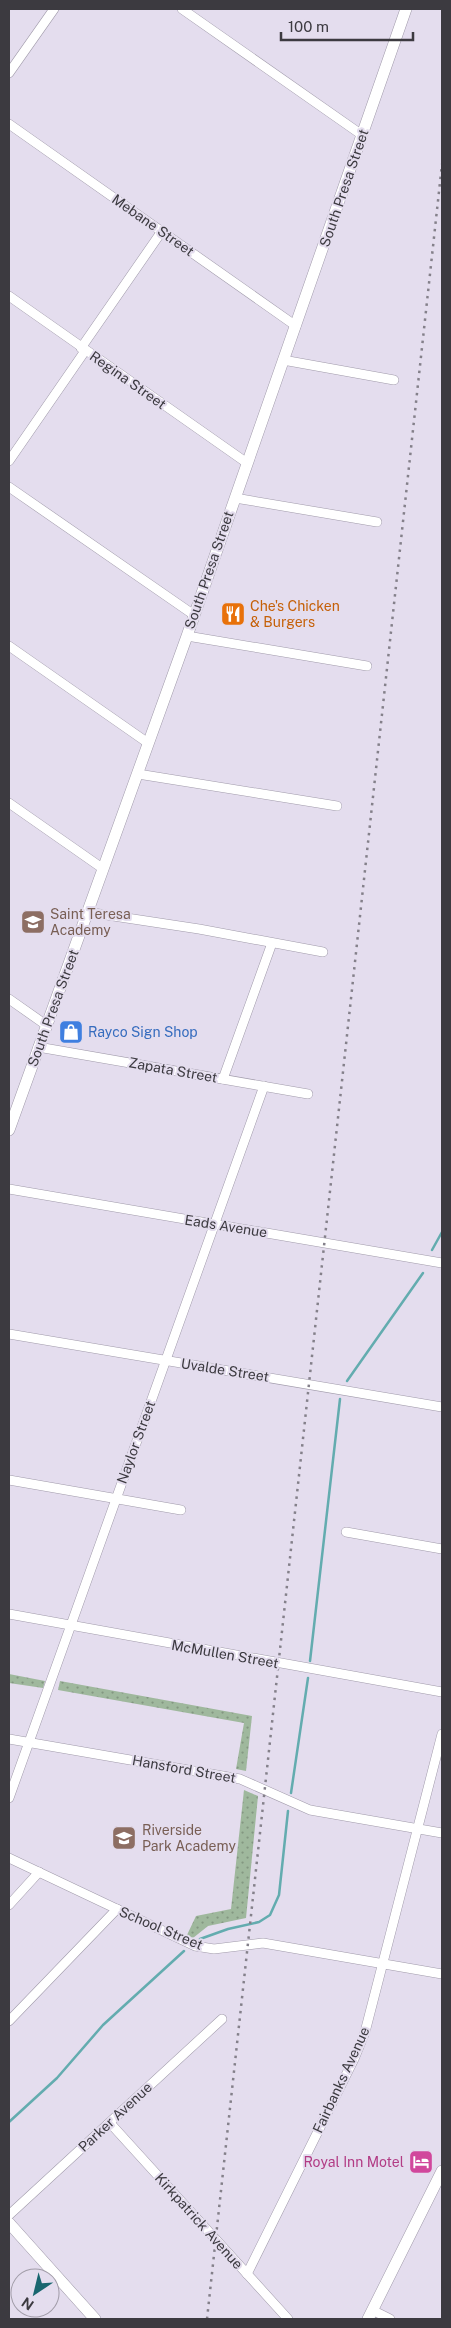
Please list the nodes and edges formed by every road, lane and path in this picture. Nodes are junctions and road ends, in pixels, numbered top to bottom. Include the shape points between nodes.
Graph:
1 (54, 9) edge
2 (182, 9) edge
3 (406, 9) edge
4 (9, 73) edge
5 (9, 124) edge
6 (362, 135) junction
7 (162, 231) junction
8 (9, 296) edge
9 (296, 326) junction
10 (83, 349) junction
11 (283, 360) junction
12 (394, 380) dead end
13 (9, 461) edge
14 (247, 463) junction
15 (9, 487) edge
16 (234, 498) junction
17 (376, 522) dead end
18 (194, 615) junction
19 (187, 636) junction
20 (9, 646) edge
21 (367, 666) dead end
22 (148, 743) junction
23 (138, 774) junction
24 (9, 803) edge
25 (337, 806) dead end
26 (102, 868) junction
27 (87, 912) junction
28 (272, 943) junction
29 (323, 952) dead end
30 (9, 998) edge
31 (46, 1025) junction
32 (38, 1047) junction
33 (223, 1079) junction
34 (264, 1086) junction
35 (308, 1094) dead end
36 (9, 1130) edge
37 (9, 1189) edge
38 (214, 1224) junction
39 (442, 1263) edge
40 (9, 1334) edge
41 (166, 1361) junction
42 (442, 1407) edge
43 (9, 1480) edge
44 (116, 1499) junction
45 (181, 1510) dead end
46 (346, 1532) dead end
47 (442, 1549) edge
48 (9, 1614) edge
49 (71, 1626) junction
50 (442, 1692) edge
51 (442, 1734) edge
52 (9, 1739) edge
53 (29, 1742) junction
54 (9, 1798) edge
55 (418, 1829) junction
56 (442, 1833) edge
57 (9, 1858) edge
58 (39, 1872) junction
59 (9, 1905) edge
60 (117, 1909) junction
61 (384, 1963) junction
62 (442, 1974) edge
63 (10, 2018) edge
64 (222, 2019) dead end
65 (110, 2123) junction
66 (442, 2171) edge
67 (439, 2184) edge
68 (9, 2215) edge
69 (9, 2224) edge
70 (247, 2274) junction
71 (370, 2315) edge
72 (95, 2319) edge
73 (288, 2319) edge
74 (390, 2319) edge

1 - 4 street
2 - 6 street
3 - 6 main road, South Presa Street
5 - 7 street, Mebane Street
6 - 9 main road, South Presa Street
7 - 9 street, Mebane Street
7 - 10 street
8 - 10 street, Regina Street
9 - 11 main road, South Presa Street
10 - 13 street
10 - 14 street, Regina Street
11 - 12 street
11 - 14 main road, South Presa Street
14 - 16 main road, South Presa Street
15 - 18 street
16 - 17 street
16 - 18 main road, South Presa Street
18 - 19 main road, South Presa Street
19 - 21 street
19 - 22 main road, South Presa Street
20 - 22 street
22 - 23 main road, South Presa Street
23 - 25 street
23 - 26 main road, South Presa Street
24 - 26 street
26 - 27 main road, South Presa Street
27 - 28 street
27 - 31 main road, South Presa Street
28 - 29 street
28 - 33 street
30 - 31 street
31 - 32 main road, South Presa Street
32 - 33 street, Zapata Street
32 - 36 main road, South Presa Street
33 - 34 street, Zapata Street
34 - 35 street, Zapata Street
34 - 38 street, Naylor Street
37 - 38 street, Eads Avenue
38 - 39 street, Eads Avenue
38 - 41 street, Naylor Street
40 - 41 street, Uvalde Street
41 - 42 street, Uvalde Street
41 - 44 street, Naylor Street
43 - 44 street
44 - 45 street
44 - 49 street, Naylor Street
46 - 47 street
48 - 49 street, McMullen Street
49 - 50 street, McMullen Street
49 - 53 street, Naylor Street
51 - 55 street, Fairbanks Avenue
52 - 53 street, Hansford Street
53 - 54 street, Naylor Street
53 - 55 street, Hansford Street via 240,1778 301,1808
55 - 56 street, Hansford Street
55 - 61 street, Fairbanks Avenue
57 - 58 street, School Street
58 - 59 street
58 - 60 street, School Street
60 - 61 street, School Street via 204,1948 263,1943
60 - 63 street
61 - 62 street, School Street
61 - 70 street, Fairbanks Avenue via 354,2059
64 - 65 street, Parker Avenue
65 - 68 street, Parker Avenue
65 - 70 street, Kirkpatrick Avenue
66 - 67 main road
67 - 71 main road
69 - 72 main road
70 - 73 street, Kirkpatrick Avenue
71 - 74 street

